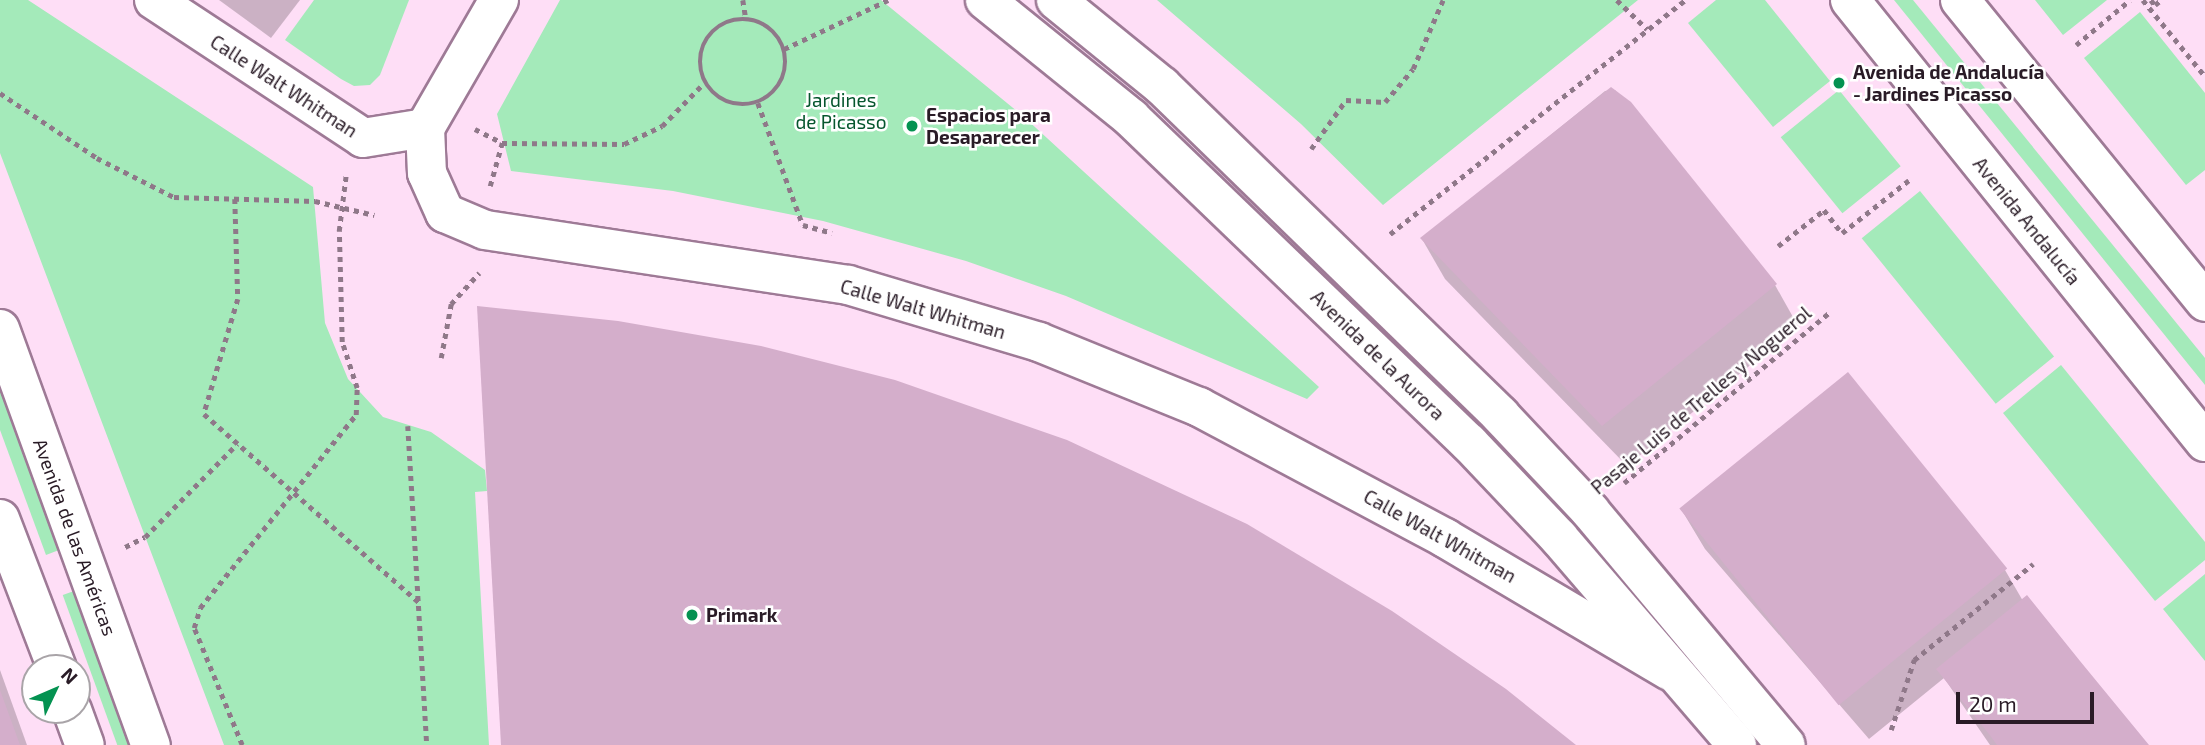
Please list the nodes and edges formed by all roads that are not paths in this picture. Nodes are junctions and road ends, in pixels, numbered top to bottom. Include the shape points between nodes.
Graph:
1 (154, 0) edge
2 (499, 0) edge
3 (985, 0) edge
4 (1056, 0) edge
5 (1850, 0) edge
6 (1960, 0) edge
7 (425, 128) junction
8 (2205, 302) edge
9 (0, 329) edge
10 (2205, 442) edge
11 (0, 519) edge
12 (52, 654) edge
13 (1684, 679) junction
14 (77, 724) edge
15 (85, 745) edge
16 (151, 745) edge
17 (1737, 745) edge
18 (1786, 745) edge

1 - 7 main road, Calle Walt Whitman via 363,138
2 - 7 main road
3 - 13 main road, Avenida de la Aurora via 1131,118 1469,443
4 - 18 main road via 1162,86 1490,406 1590,511
5 - 10 main road, Avenida Andalucía
6 - 8 main road
7 - 13 main road, Calle Walt Whitman via 427,173 445,214 485,230 848,285 1039,342 1199,407 1291,455 1455,543
9 - 16 main road, Avenida de las Américas
11 - 12 main road
13 - 17 main road, Avenida de la Aurora
14 - 15 main road

